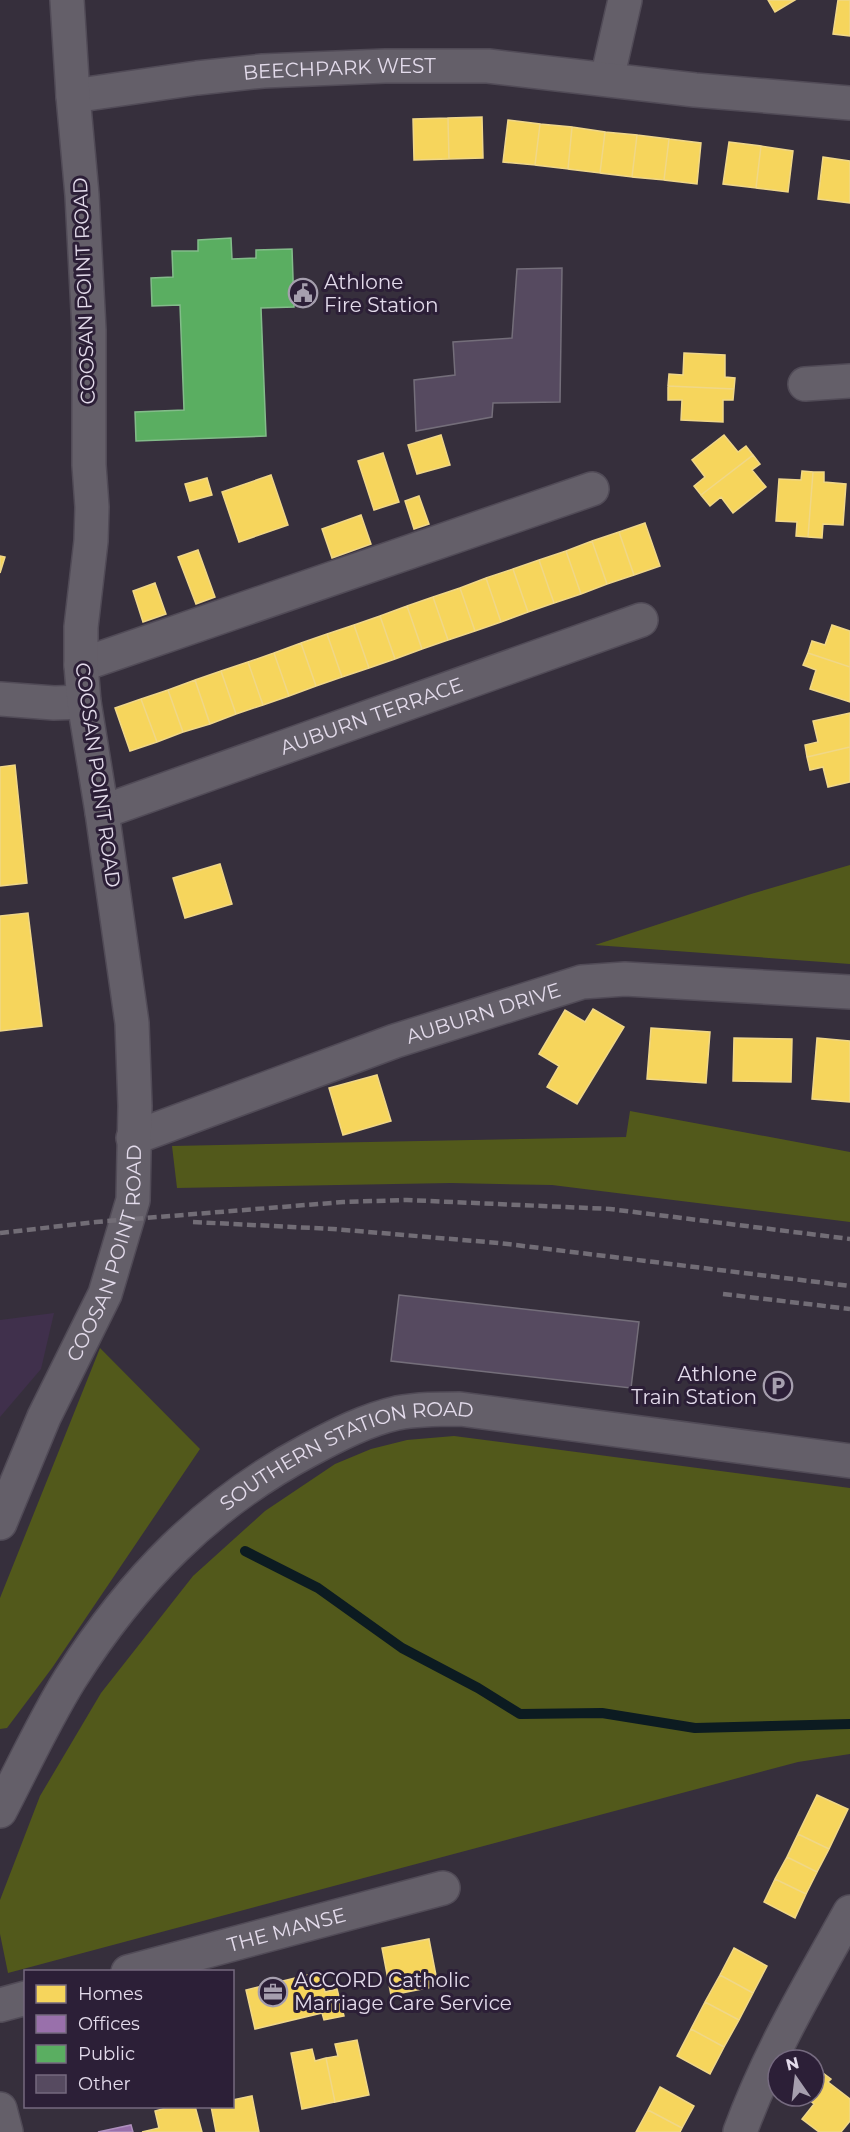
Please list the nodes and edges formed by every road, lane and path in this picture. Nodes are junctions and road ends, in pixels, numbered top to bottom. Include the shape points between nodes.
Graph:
1 (67, 0) edge
2 (625, 0) edge
3 (607, 79) junction
4 (73, 96) junction
5 (850, 104) edge
6 (850, 381) edge
7 (806, 384) dead end
8 (592, 489) dead end
9 (641, 620) dead end
10 (81, 664) junction
11 (0, 699) edge
12 (84, 702) junction
13 (102, 812) junction
14 (850, 992) edge
15 (133, 1138) junction
16 (850, 1461) edge
17 (0, 1522) edge
18 (0, 1811) edge
19 (443, 1888) dead end
20 (850, 1912) edge
21 (132, 1970) edge
22 (24, 1999) edge
23 (0, 2005) edge
24 (0, 2109) edge
25 (6, 2132) edge
26 (740, 2132) edge

1 - 4 street, COOSAN POINT ROAD
2 - 3 street
3 - 4 street, BEECHPARK WEST via 488,66 384,66 263,71
3 - 5 street, BEECHPARK WEST
4 - 10 street, COOSAN POINT ROAD via 89,330 92,507
6 - 7 street
8 - 10 street
9 - 13 street, AUBURN TERRACE
10 - 12 street, COOSAN POINT ROAD
11 - 12 street
12 - 13 street, COOSAN POINT ROAD
13 - 15 street, COOSAN POINT ROAD via 132,1023
14 - 15 street, AUBURN DRIVE via 625,978 582,981 395,1041
15 - 17 street, COOSAN POINT ROAD via 132,1206 105,1294 44,1417
16 - 18 street, SOUTHERN STATION ROAD via 460,1409 423,1409 370,1420 274,1468 228,1500 158,1564 104,1629 70,1680
19 - 21 street, THE MANSE
20 - 26 street via 771,2060
22 - 23 street
24 - 25 street

